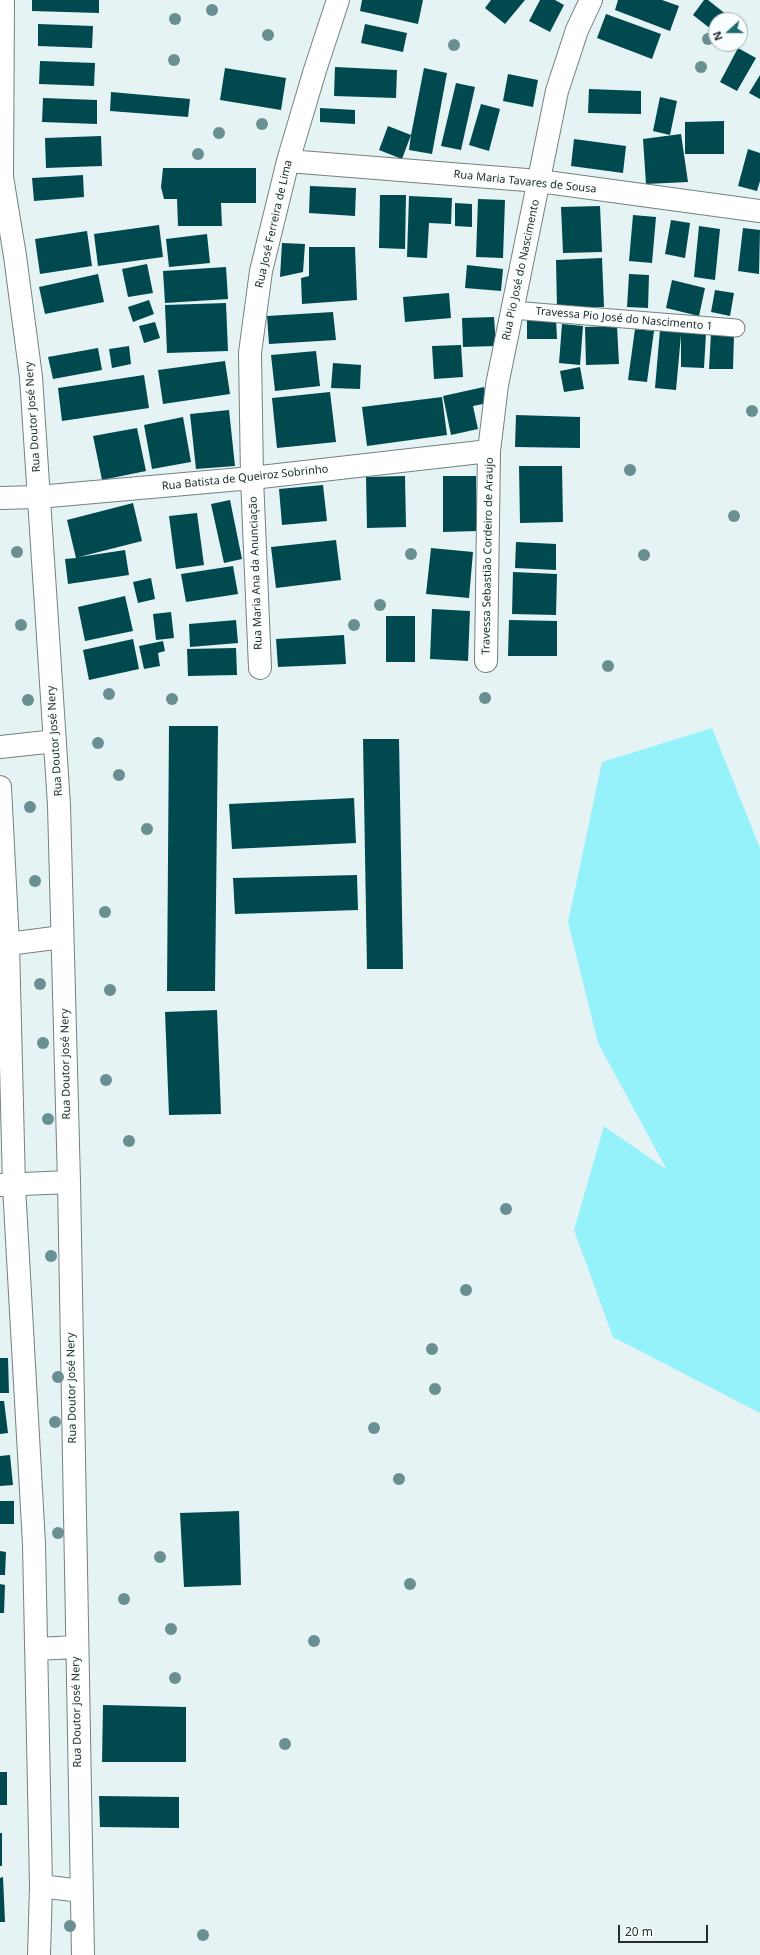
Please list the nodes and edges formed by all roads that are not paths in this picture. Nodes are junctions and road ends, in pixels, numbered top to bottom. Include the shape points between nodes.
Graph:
1 (3, 0) edge
2 (338, 0) edge
3 (591, 0) edge
4 (288, 161) junction
5 (539, 181) junction
6 (1, 182) edge
7 (760, 211) edge
8 (512, 310) junction
9 (736, 328) dead end
10 (489, 451) junction
11 (252, 478) junction
12 (38, 497) junction
13 (0, 498) edge
14 (486, 661) dead end
15 (260, 668) dead end
16 (55, 741) junction
17 (0, 747) edge
18 (0, 786) edge
19 (62, 937) junction
20 (8, 944) junction
21 (68, 1182) junction
22 (7, 1186) edge
23 (76, 1647) junction
24 (36, 1650) junction
25 (41, 1886) junction
26 (81, 1891) junction
27 (40, 1955) edge
28 (83, 1955) edge

1 - 6 street, Rua Doutor José Nery
2 - 4 street, Rua José Ferreira de Lima
3 - 5 street, Rua Pio José do Nascimento via 577,30 557,91
4 - 5 street, Rua Maria Tavares de Sousa
4 - 11 street, Rua José Ferreira de Lima via 262,271 250,353
5 - 7 street, Rua Maria Tavares de Sousa
5 - 8 street, Rua Pio José do Nascimento
6 - 12 street, Rua Doutor José Nery via 31,377
8 - 9 lane, Travessa Pio José do Nascimento 1
8 - 10 street, Rua Pio José do Nascimento via 497,385
10 - 11 street, Rua Batista de Queiroz Sobrinho
10 - 14 street, Travessa Sebastião Cordeiro de Araujo
11 - 12 street, Rua Batista de Queiroz Sobrinho
11 - 15 street, Rua Maria Ana da Anunciação
12 - 13 street, Rua Batista de Queiroz Sobrinho
12 - 16 street, Rua Doutor José Nery
16 - 17 street
16 - 19 street, Rua Doutor José Nery
18 - 20 street
19 - 20 street
19 - 21 street, Rua Doutor José Nery
20 - 22 street
21 - 22 street
21 - 23 street, Rua Doutor José Nery
22 - 24 street via 34,1544
23 - 24 street
23 - 26 street, Rua Doutor José Nery
24 - 25 street
25 - 26 street
25 - 27 street
26 - 28 street, Rua Doutor José Nery

